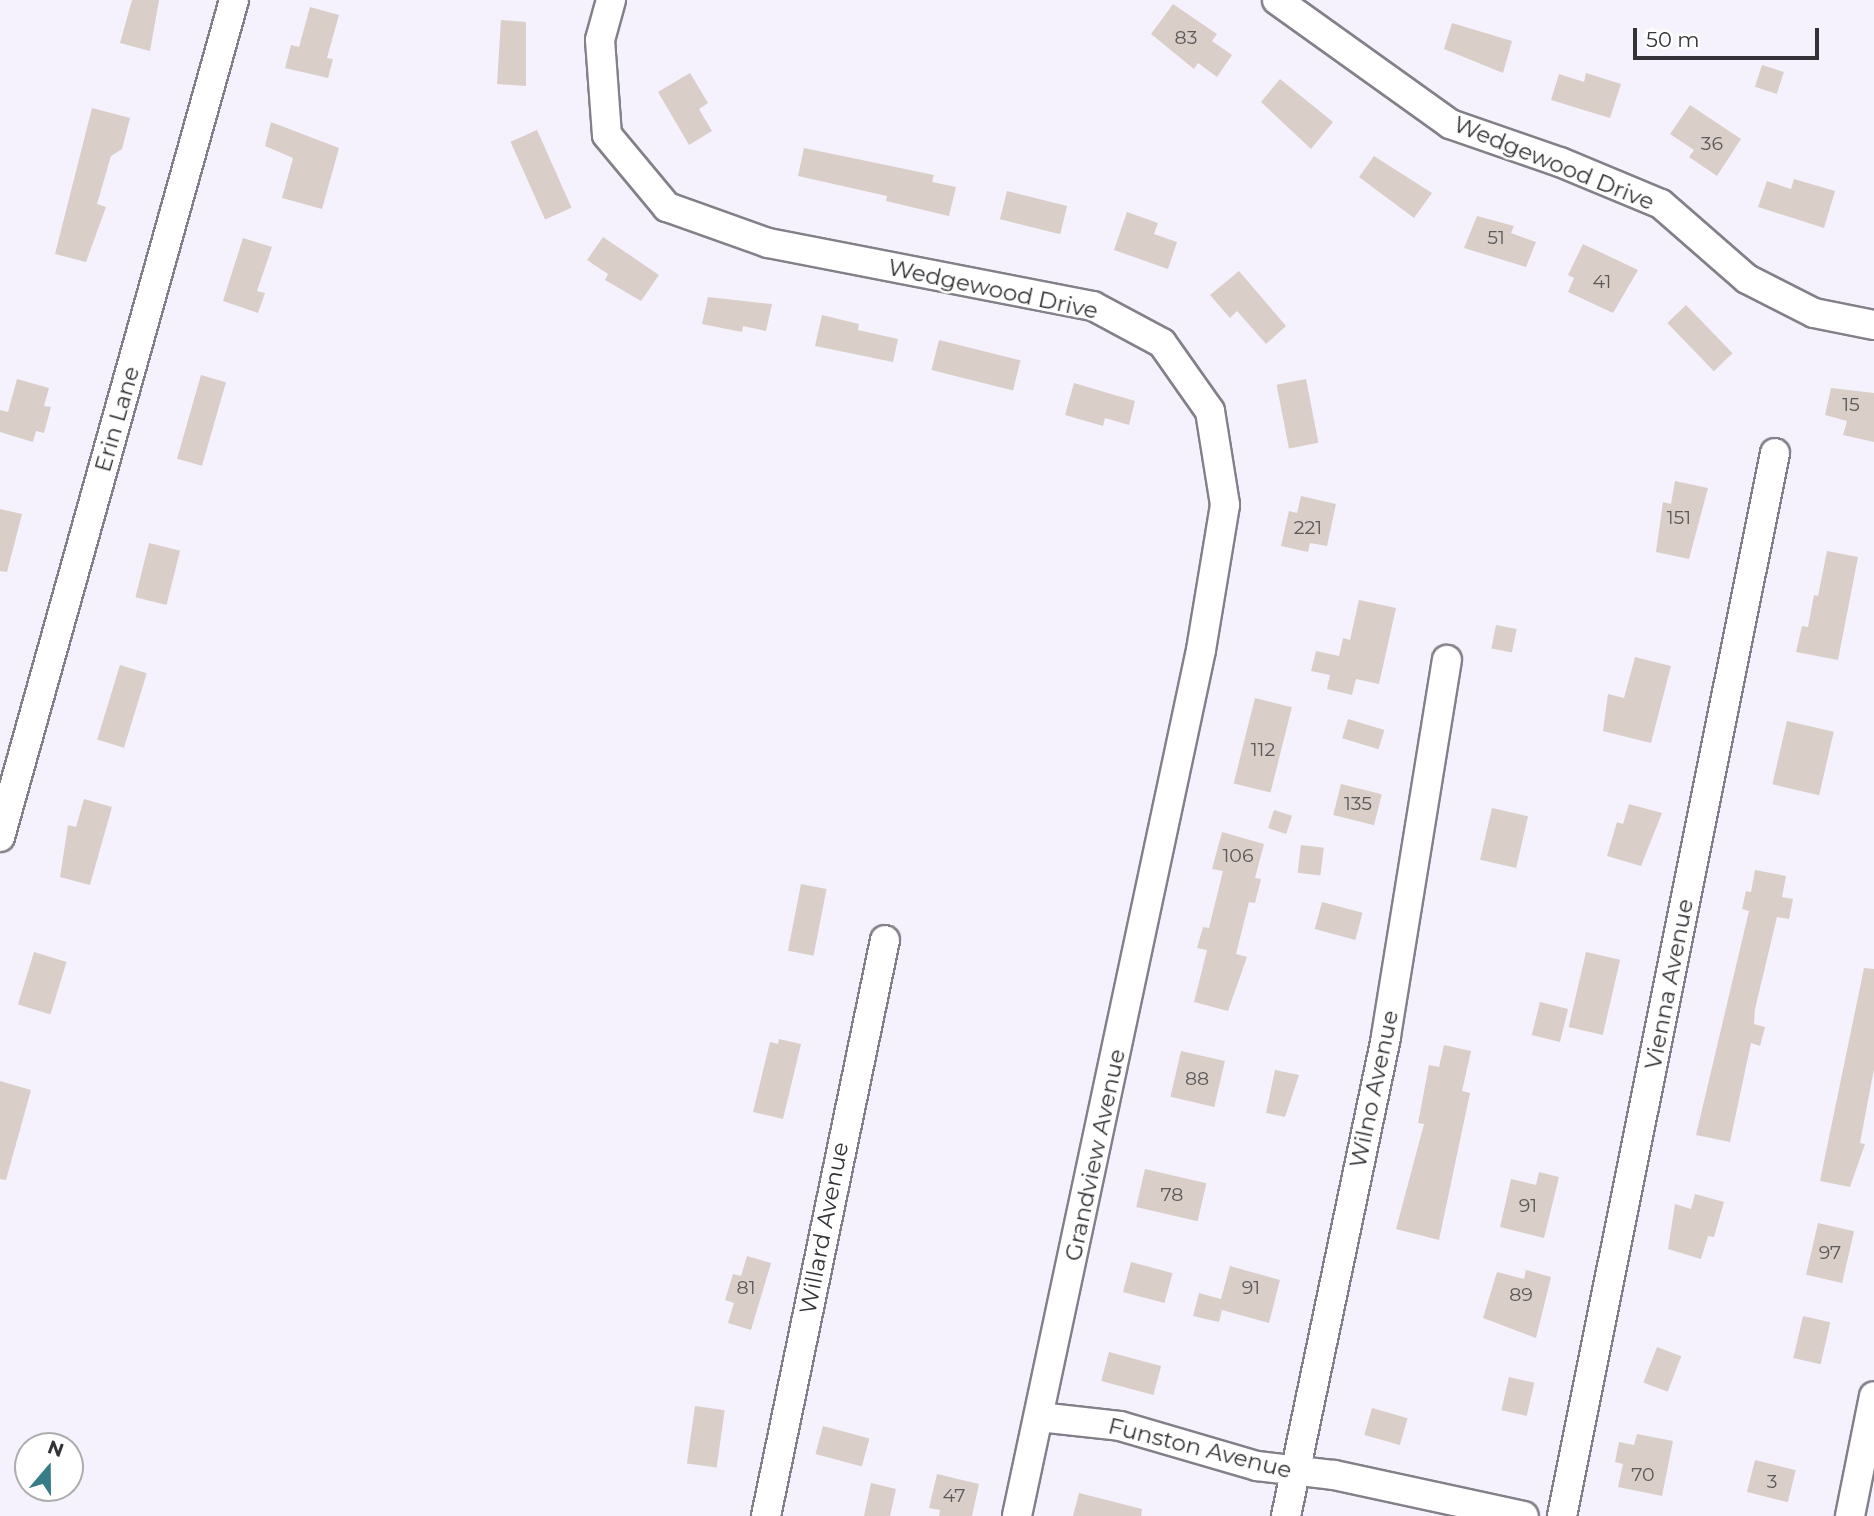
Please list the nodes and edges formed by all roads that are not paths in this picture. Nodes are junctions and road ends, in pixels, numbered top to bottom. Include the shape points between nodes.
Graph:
1 (233, 0) edge
2 (611, 0) edge
3 (1278, 0) edge
4 (1874, 325) edge
5 (1775, 453) dead end
6 (1447, 660) dead end
7 (1167, 794) joint
8 (0, 837) edge
9 (885, 940) dead end
10 (1874, 1396) edge
11 (1039, 1417) junction
12 (1294, 1473) junction
13 (766, 1516) edge
14 (1017, 1516) edge
15 (1286, 1516) edge
16 (1524, 1516) edge
17 (1562, 1516) edge
18 (1850, 1516) edge

1 - 8 street, Erin Lane
2 - 7 street, Wedgewood Drive via 600,40 607,135 667,207 768,243 1093,306 1162,343 1210,411 1225,505 1201,650
3 - 4 street, Wedgewood Drive via 1450,124 1661,204 1747,279 1814,313
5 - 17 street, Vienna Avenue
6 - 12 street, Wilno Avenue via 1386,1036
7 - 11 street, Grandview Avenue via 1132,990
9 - 13 street, Willard Avenue
10 - 18 street
11 - 12 street, Funston Avenue via 1120,1426
11 - 14 street, Grandview Avenue
12 - 15 street, Wilno Avenue
12 - 16 street, Funston Avenue via 1334,1475

